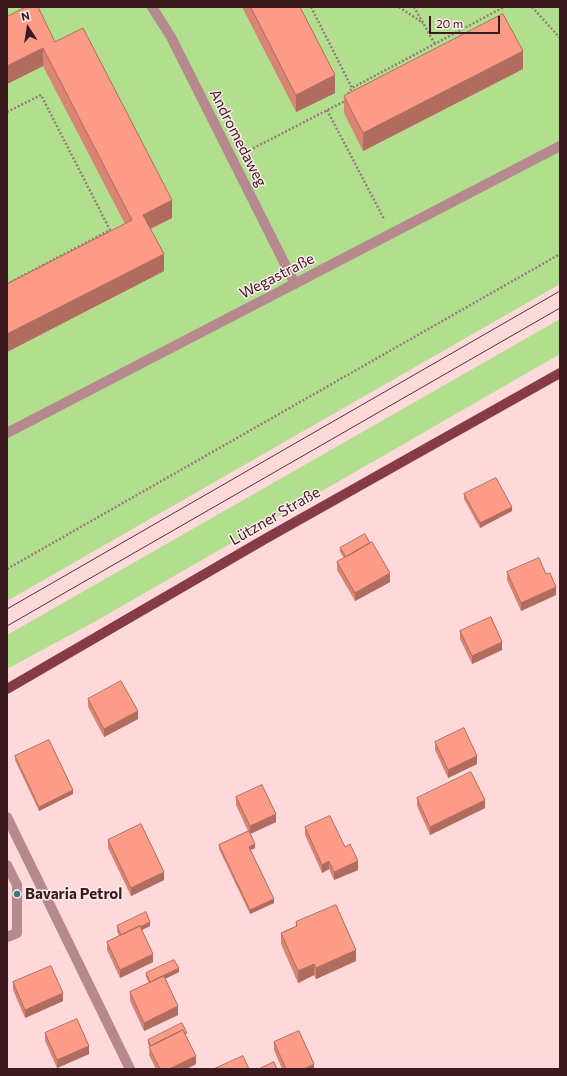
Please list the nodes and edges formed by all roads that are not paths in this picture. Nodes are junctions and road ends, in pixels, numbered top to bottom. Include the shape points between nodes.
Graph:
1 (152, 7) edge
2 (560, 146) edge
3 (294, 284) junction
4 (560, 373) edge
5 (7, 433) edge
6 (7, 689) edge
7 (7, 817) edge
8 (7, 865) edge
9 (7, 938) edge
10 (130, 1069) edge

1 - 3 street, Andromedaweg via 171,37
2 - 3 street, Wegastraße
3 - 5 street, Wegastraße
4 - 6 main road, Lützner Straße via 265,539
7 - 10 street
8 - 9 street via 17,885 17,933

